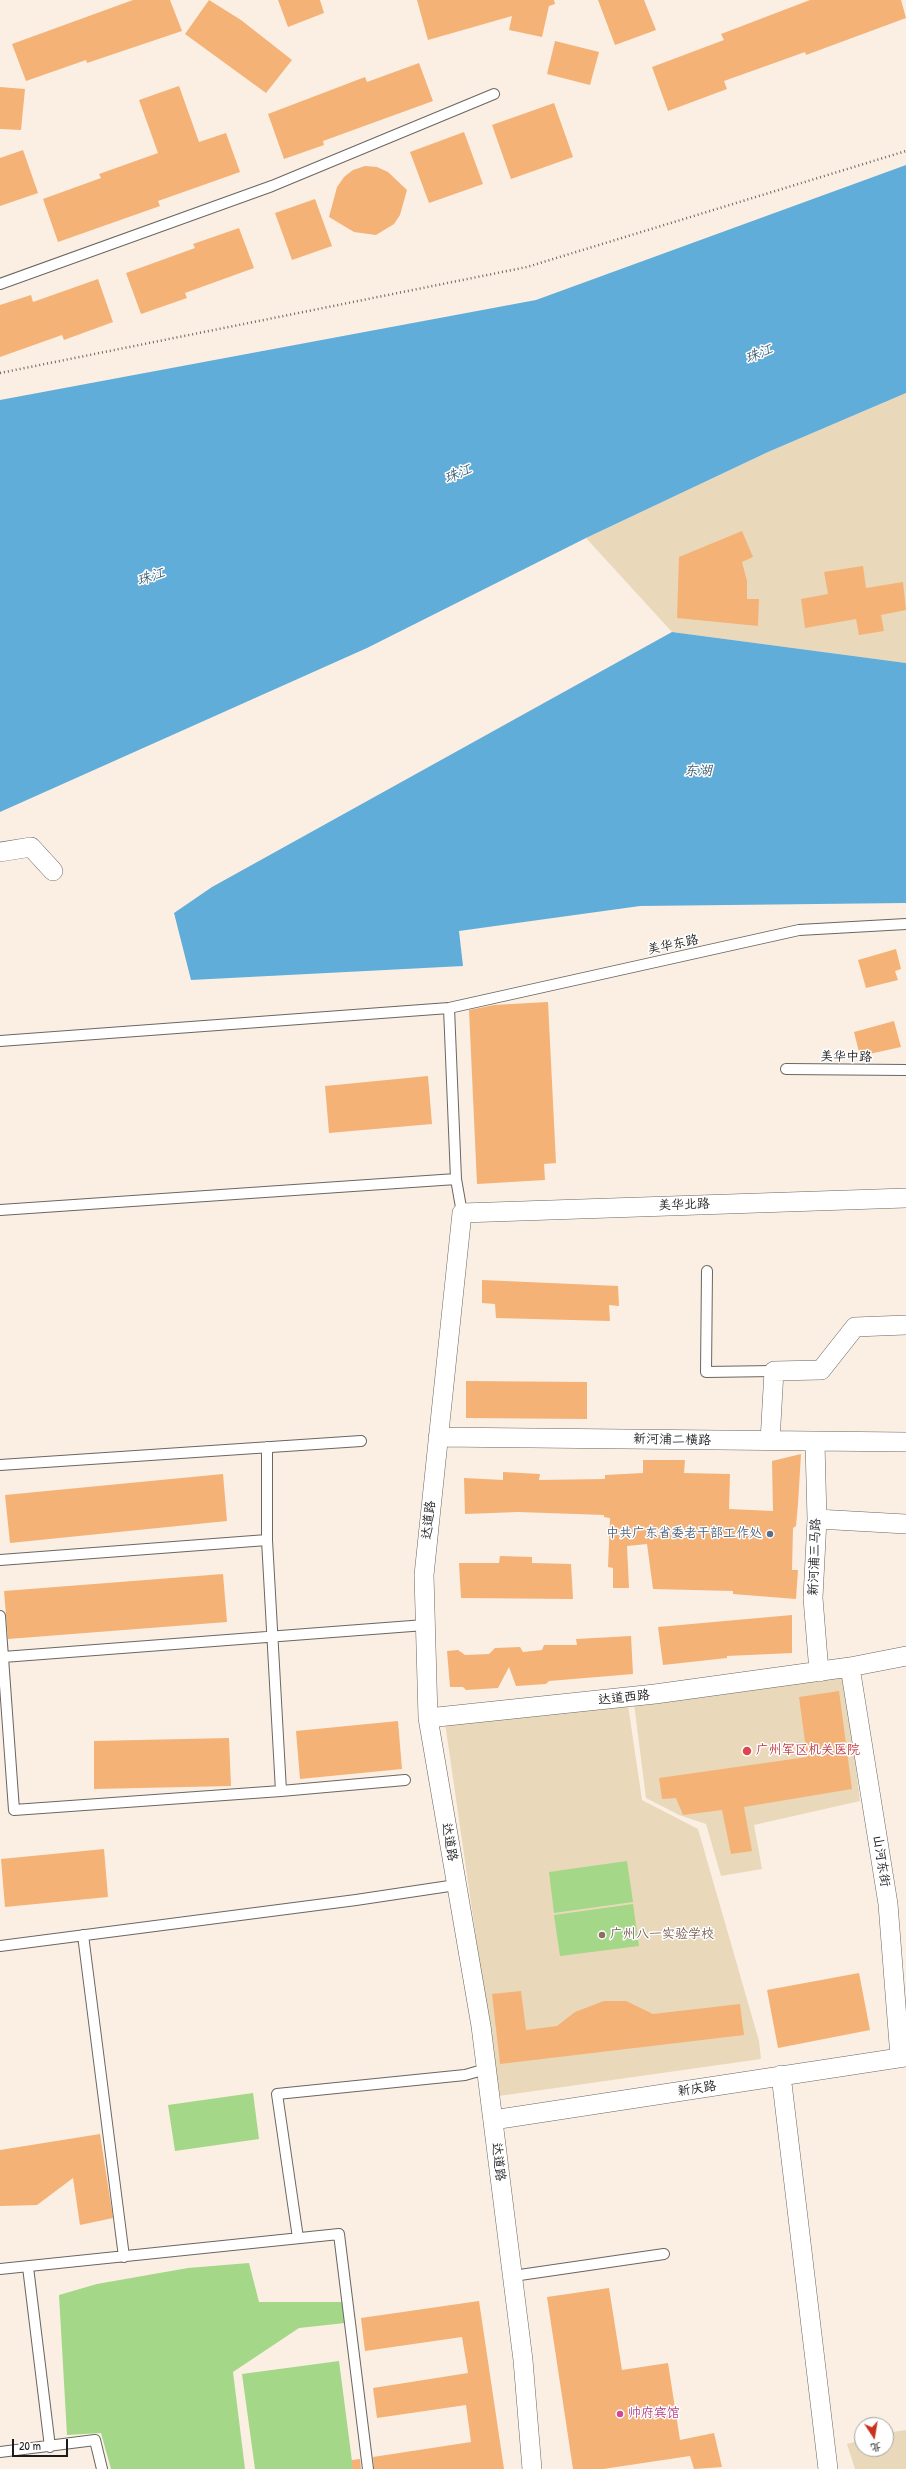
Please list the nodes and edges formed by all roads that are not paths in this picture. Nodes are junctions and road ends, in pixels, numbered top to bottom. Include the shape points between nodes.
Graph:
1 (494, 94) dead end
2 (0, 284) edge
3 (0, 852) edge
4 (53, 871) dead end
5 (906, 924) edge
6 (449, 1008) junction
7 (0, 1041) edge
8 (786, 1069) dead end
9 (906, 1070) edge
10 (456, 1179) junction
11 (906, 1198) edge
12 (0, 1210) edge
13 (462, 1213) junction
14 (707, 1272) dead end
15 (906, 1325) edge
16 (774, 1371) junction
17 (438, 1437) junction
18 (361, 1441) dead end
19 (770, 1441) junction
20 (906, 1442) edge
21 (815, 1443) junction
22 (266, 1447) junction
23 (0, 1465) edge
24 (817, 1519) junction
25 (906, 1524) edge
26 (267, 1540) junction
27 (0, 1560) edge
28 (0, 1616) edge
29 (425, 1625) junction
30 (272, 1636) junction
31 (906, 1656) edge
32 (3, 1657) junction
33 (850, 1667) junction
34 (820, 1672) junction
35 (428, 1718) junction
36 (405, 1780) dead end
37 (281, 1791) junction
38 (456, 1885) junction
39 (83, 1935) junction
40 (0, 1946) edge
41 (903, 2057) edge
42 (486, 2069) junction
43 (781, 2076) junction
44 (493, 2120) junction
45 (298, 2238) junction
46 (664, 2254) dead end
47 (124, 2257) junction
48 (28, 2267) junction
49 (0, 2269) edge
50 (513, 2276) junction
51 (50, 2447) junction
52 (0, 2452) edge
53 (102, 2469) edge
54 (368, 2469) edge
55 (532, 2469) edge
56 (828, 2469) edge

1 - 2 lane via 272,186
3 - 4 street via 31,847
5 - 6 lane, 美华东路 via 799,930
6 - 7 lane, 美华东路
6 - 10 lane
8 - 9 lane, 美华中路
10 - 12 lane
10 - 13 lane
11 - 13 street, 美华北路
13 - 17 street, 达道路
14 - 16 lane via 706,1372
15 - 16 street via 855,1327 821,1370
16 - 19 street
17 - 19 street, 新河浦二横路
17 - 29 street, 达道路 via 424,1575
18 - 22 lane
19 - 21 street, 新河浦二横路
20 - 21 street, 新河浦二横路
21 - 24 street, 新河浦三马路
22 - 23 lane
22 - 26 lane
24 - 25 street
24 - 34 street, 新河浦三马路 via 813,1598
26 - 27 lane
26 - 30 lane
28 - 32 lane
29 - 30 lane
29 - 35 street, 达道路
30 - 32 lane
30 - 37 lane
31 - 33 street, 达道西路
32 - 37 lane via 14,1810
33 - 34 street, 达道西路
33 - 41 street, 山河东街 via 888,1904
34 - 35 street, 达道西路 via 655,1694
35 - 38 street, 达道路
36 - 37 lane
38 - 39 lane
38 - 42 street, 达道路
39 - 40 lane
39 - 47 lane
41 - 43 street, 新庆路
42 - 44 street, 达道路
42 - 45 lane via 465,2074 277,2094
43 - 44 street, 新庆路
43 - 56 street
44 - 50 street, 达道路
45 - 47 lane
45 - 54 lane via 339,2234
46 - 50 lane
47 - 48 lane
48 - 49 lane
48 - 51 lane
50 - 55 street, 达道路
51 - 52 lane
51 - 53 lane via 95,2440

